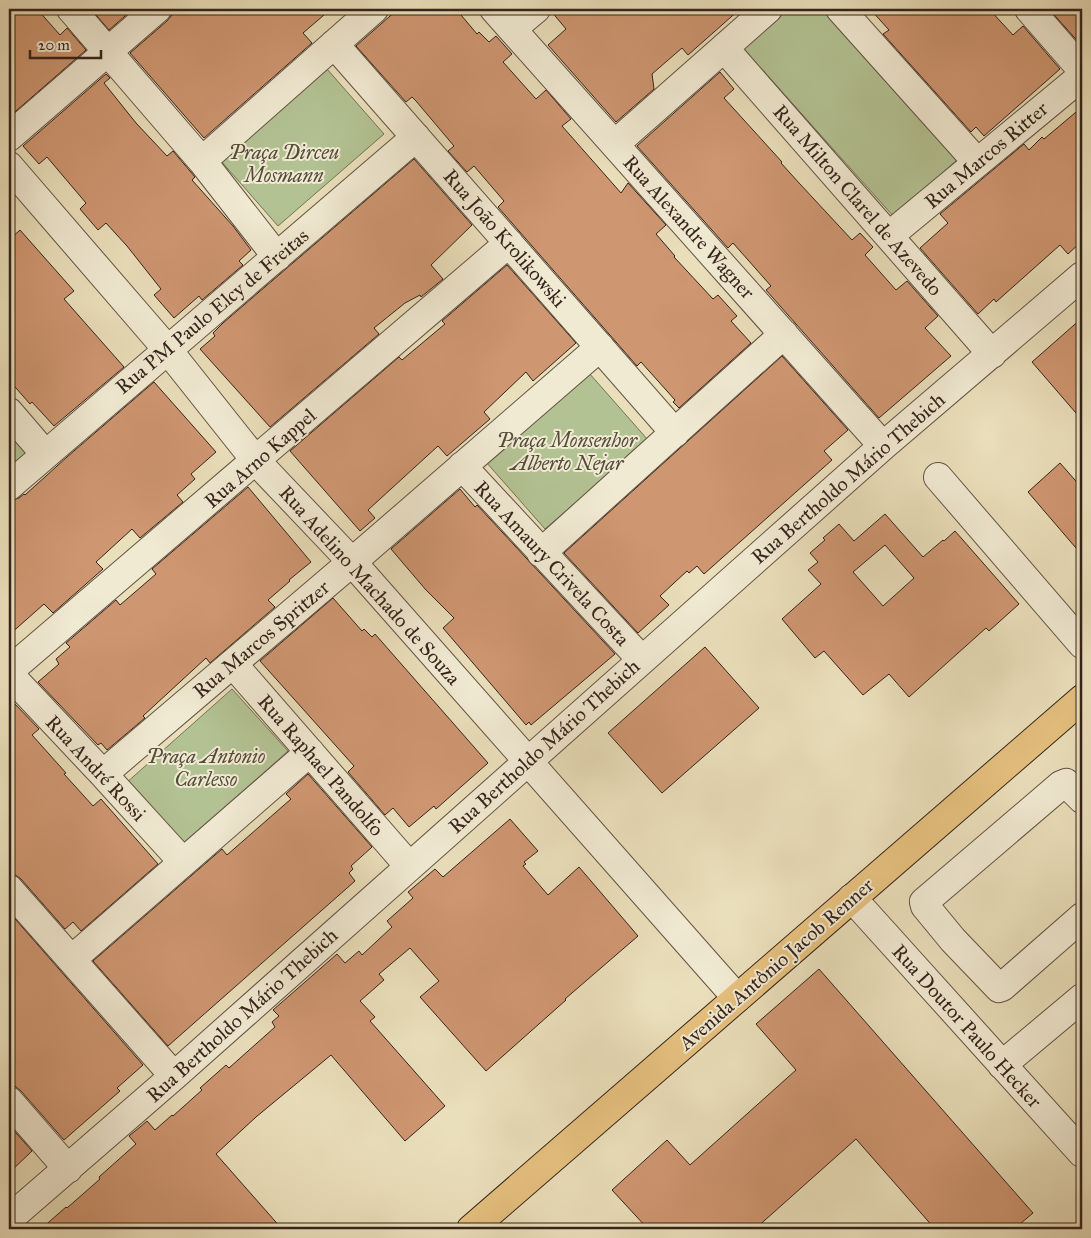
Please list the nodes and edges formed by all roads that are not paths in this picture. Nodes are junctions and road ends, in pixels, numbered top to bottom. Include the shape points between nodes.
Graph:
1 (70, 9) edge
2 (156, 9) edge
3 (374, 9) edge
4 (494, 9) edge
5 (536, 9) edge
6 (768, 9) edge
7 (840, 9) edge
8 (1029, 9) edge
9 (512, 29) junction
10 (334, 44) junction
11 (724, 48) junction
12 (107, 53) junction
13 (1082, 70) edge
14 (1082, 76) edge
15 (9, 137) edge
16 (416, 137) junction
17 (615, 144) junction
18 (202, 161) junction
19 (977, 162) junction
20 (9, 166) edge
21 (890, 235) junction
22 (509, 243) junction
23 (277, 257) junction
24 (1082, 276) edge
25 (784, 334) junction
26 (600, 347) junction
27 (166, 349) junction
28 (992, 354) junction
29 (9, 412) edge
30 (675, 433) junction
31 (883, 446) junction
32 (45, 454) junction
33 (256, 461) junction
34 (462, 466) junction
35 (938, 477) dead end
36 (9, 486) edge
37 (541, 552) junction
38 (352, 562) junction
39 (1082, 644) edge
40 (642, 660) junction
41 (233, 664) junction
42 (9, 672) edge
43 (1082, 699) edge
44 (310, 752) junction
45 (527, 761) junction
46 (103, 774) junction
47 (1082, 798) edge
48 (183, 862) junction
49 (410, 866) junction
50 (9, 889) edge
51 (852, 898) junction
52 (1082, 917) edge
53 (72, 960) junction
54 (737, 998) junction
55 (1082, 998) edge
56 (1002, 1064) junction
57 (174, 1076) junction
58 (9, 1101) edge
59 (1082, 1153) edge
60 (68, 1169) junction
61 (9, 1219) edge
62 (471, 1229) edge

1 - 12 street
2 - 12 street
3 - 10 street
4 - 9 street, Rua Alexandre Wagner
5 - 9 street
6 - 11 street
7 - 19 street
8 - 13 street
9 - 17 street, Rua Alexandre Wagner
10 - 16 street, Rua João Krolikowski
10 - 18 street
11 - 17 street
11 - 21 street, Rua Milton Clarel de Azevedo
12 - 15 street
12 - 18 street
14 - 19 street, Rua Marcos Ritter
16 - 22 street, Rua João Krolikowski
16 - 23 street, Rua PM Paulo Elcy de Freitas
17 - 25 street, Rua Alexandre Wagner
18 - 23 street
19 - 21 street, Rua Marcos Ritter
20 - 27 street, Rua Adelino Machado de Souza
21 - 28 street, Rua Milton Clarel de Azevedo
22 - 26 street, Rua João Krolikowski
22 - 33 street, Rua Arno Kappel
23 - 27 street, Rua PM Paulo Elcy de Freitas
24 - 28 street, Rua Bertholdo Mário Thebich
25 - 30 street
25 - 31 street, Rua Alexandre Wagner
26 - 30 street, Rua João Krolikowski
26 - 34 street, Rua Marcos Spritzer
27 - 32 street, Rua PM Paulo Elcy de Freitas
27 - 33 street, Rua Adelino Machado de Souza
28 - 31 street, Rua Bertholdo Mário Thebich
29 - 32 street
30 - 37 street
31 - 40 street, Rua Bertholdo Mário Thebich
32 - 36 street, Rua PM Paulo Elcy de Freitas
33 - 38 street, Rua Adelino Machado de Souza
33 - 42 street, Rua Arno Kappel
34 - 37 street, Rua Amaury Crivela Costa
34 - 38 street, Rua Marcos Spritzer
35 - 39 street
37 - 40 street, Rua Amaury Crivela Costa
38 - 41 street, Rua Marcos Spritzer
38 - 45 street, Rua Adelino Machado de Souza
40 - 45 street, Rua Bertholdo Mário Thebich
41 - 44 street, Rua Raphael Pandolfo
41 - 46 street, Rua Marcos Spritzer
42 - 46 street, Rua André Rossi
43 - 51 main road, Avenida Antônio Jacob Renner
44 - 48 street
44 - 49 street, Rua Raphael Pandolfo
45 - 49 street, Rua Bertholdo Mário Thebich
45 - 54 street, Rua Adelino Machado de Souza
46 - 48 street, Rua André Rossi
47 - 52 street via 1066,783 1061,785 924,902 924,906 999,988
48 - 53 street
49 - 57 street, Rua Bertholdo Mário Thebich
50 - 53 street
51 - 54 main road, Avenida Antônio Jacob Renner
51 - 56 street, Rua Doutor Paulo Hecker
53 - 57 street
54 - 62 main road, Avenida Antônio Jacob Renner
55 - 56 street
56 - 59 street, Rua Doutor Paulo Hecker
57 - 60 street, Rua Bertholdo Mário Thebich
58 - 60 street
60 - 61 street, Rua Bertholdo Mário Thebich

